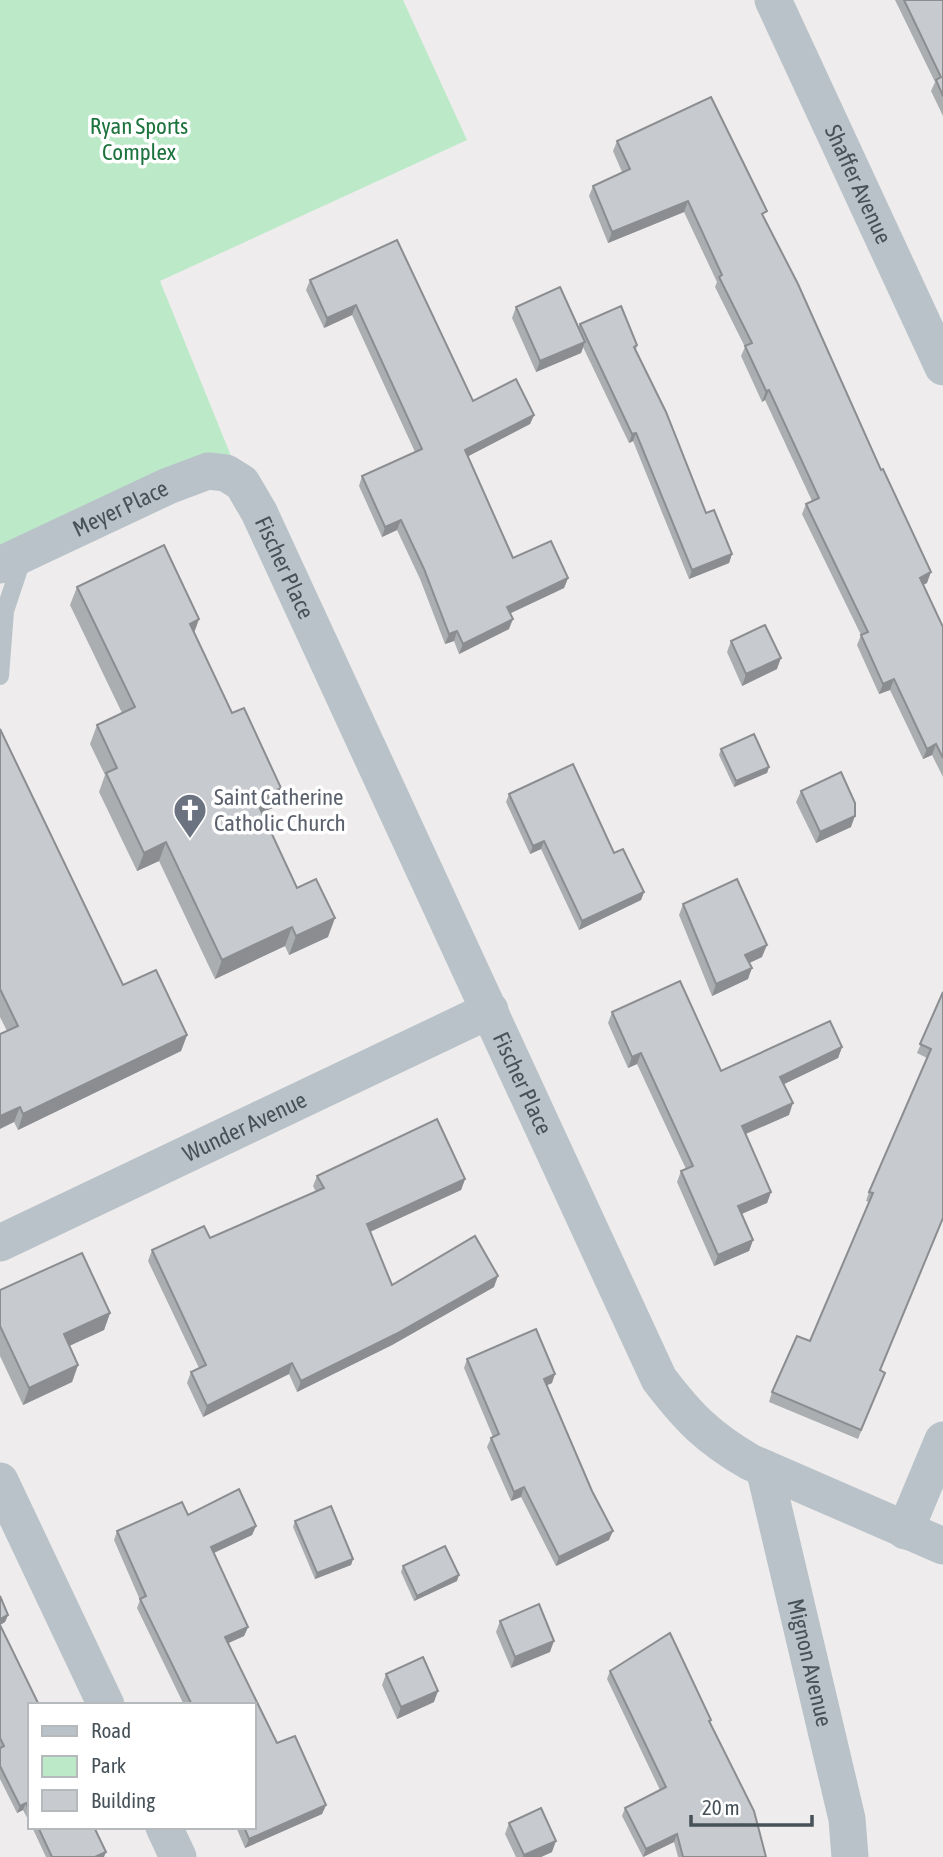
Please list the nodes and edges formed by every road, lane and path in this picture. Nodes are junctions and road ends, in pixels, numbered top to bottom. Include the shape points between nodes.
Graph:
1 (773, 0) edge
2 (943, 367) edge
3 (242, 483) joint
4 (12, 559) edge
5 (0, 676) edge
6 (490, 1010) junction
7 (0, 1243) edge
8 (943, 1440) edge
9 (764, 1468) junction
10 (0, 1481) edge
11 (905, 1531) junction
12 (943, 1546) edge
13 (105, 1703) edge
14 (165, 1829) edge
15 (178, 1857) edge
16 (850, 1857) edge

1 - 2 street, Shaffer Avenue
3 - 4 street, Meyer Place via 226,473 208,471
3 - 6 street, Fischer Place
4 - 5 lane
6 - 7 street, Wunder Avenue
6 - 9 street, Fischer Place via 659,1379 687,1416 722,1446
8 - 11 street
9 - 11 street, Fischer Place
9 - 16 street, Mignon Avenue via 847,1819
10 - 13 street
11 - 12 street, Fischer Place
14 - 15 street

